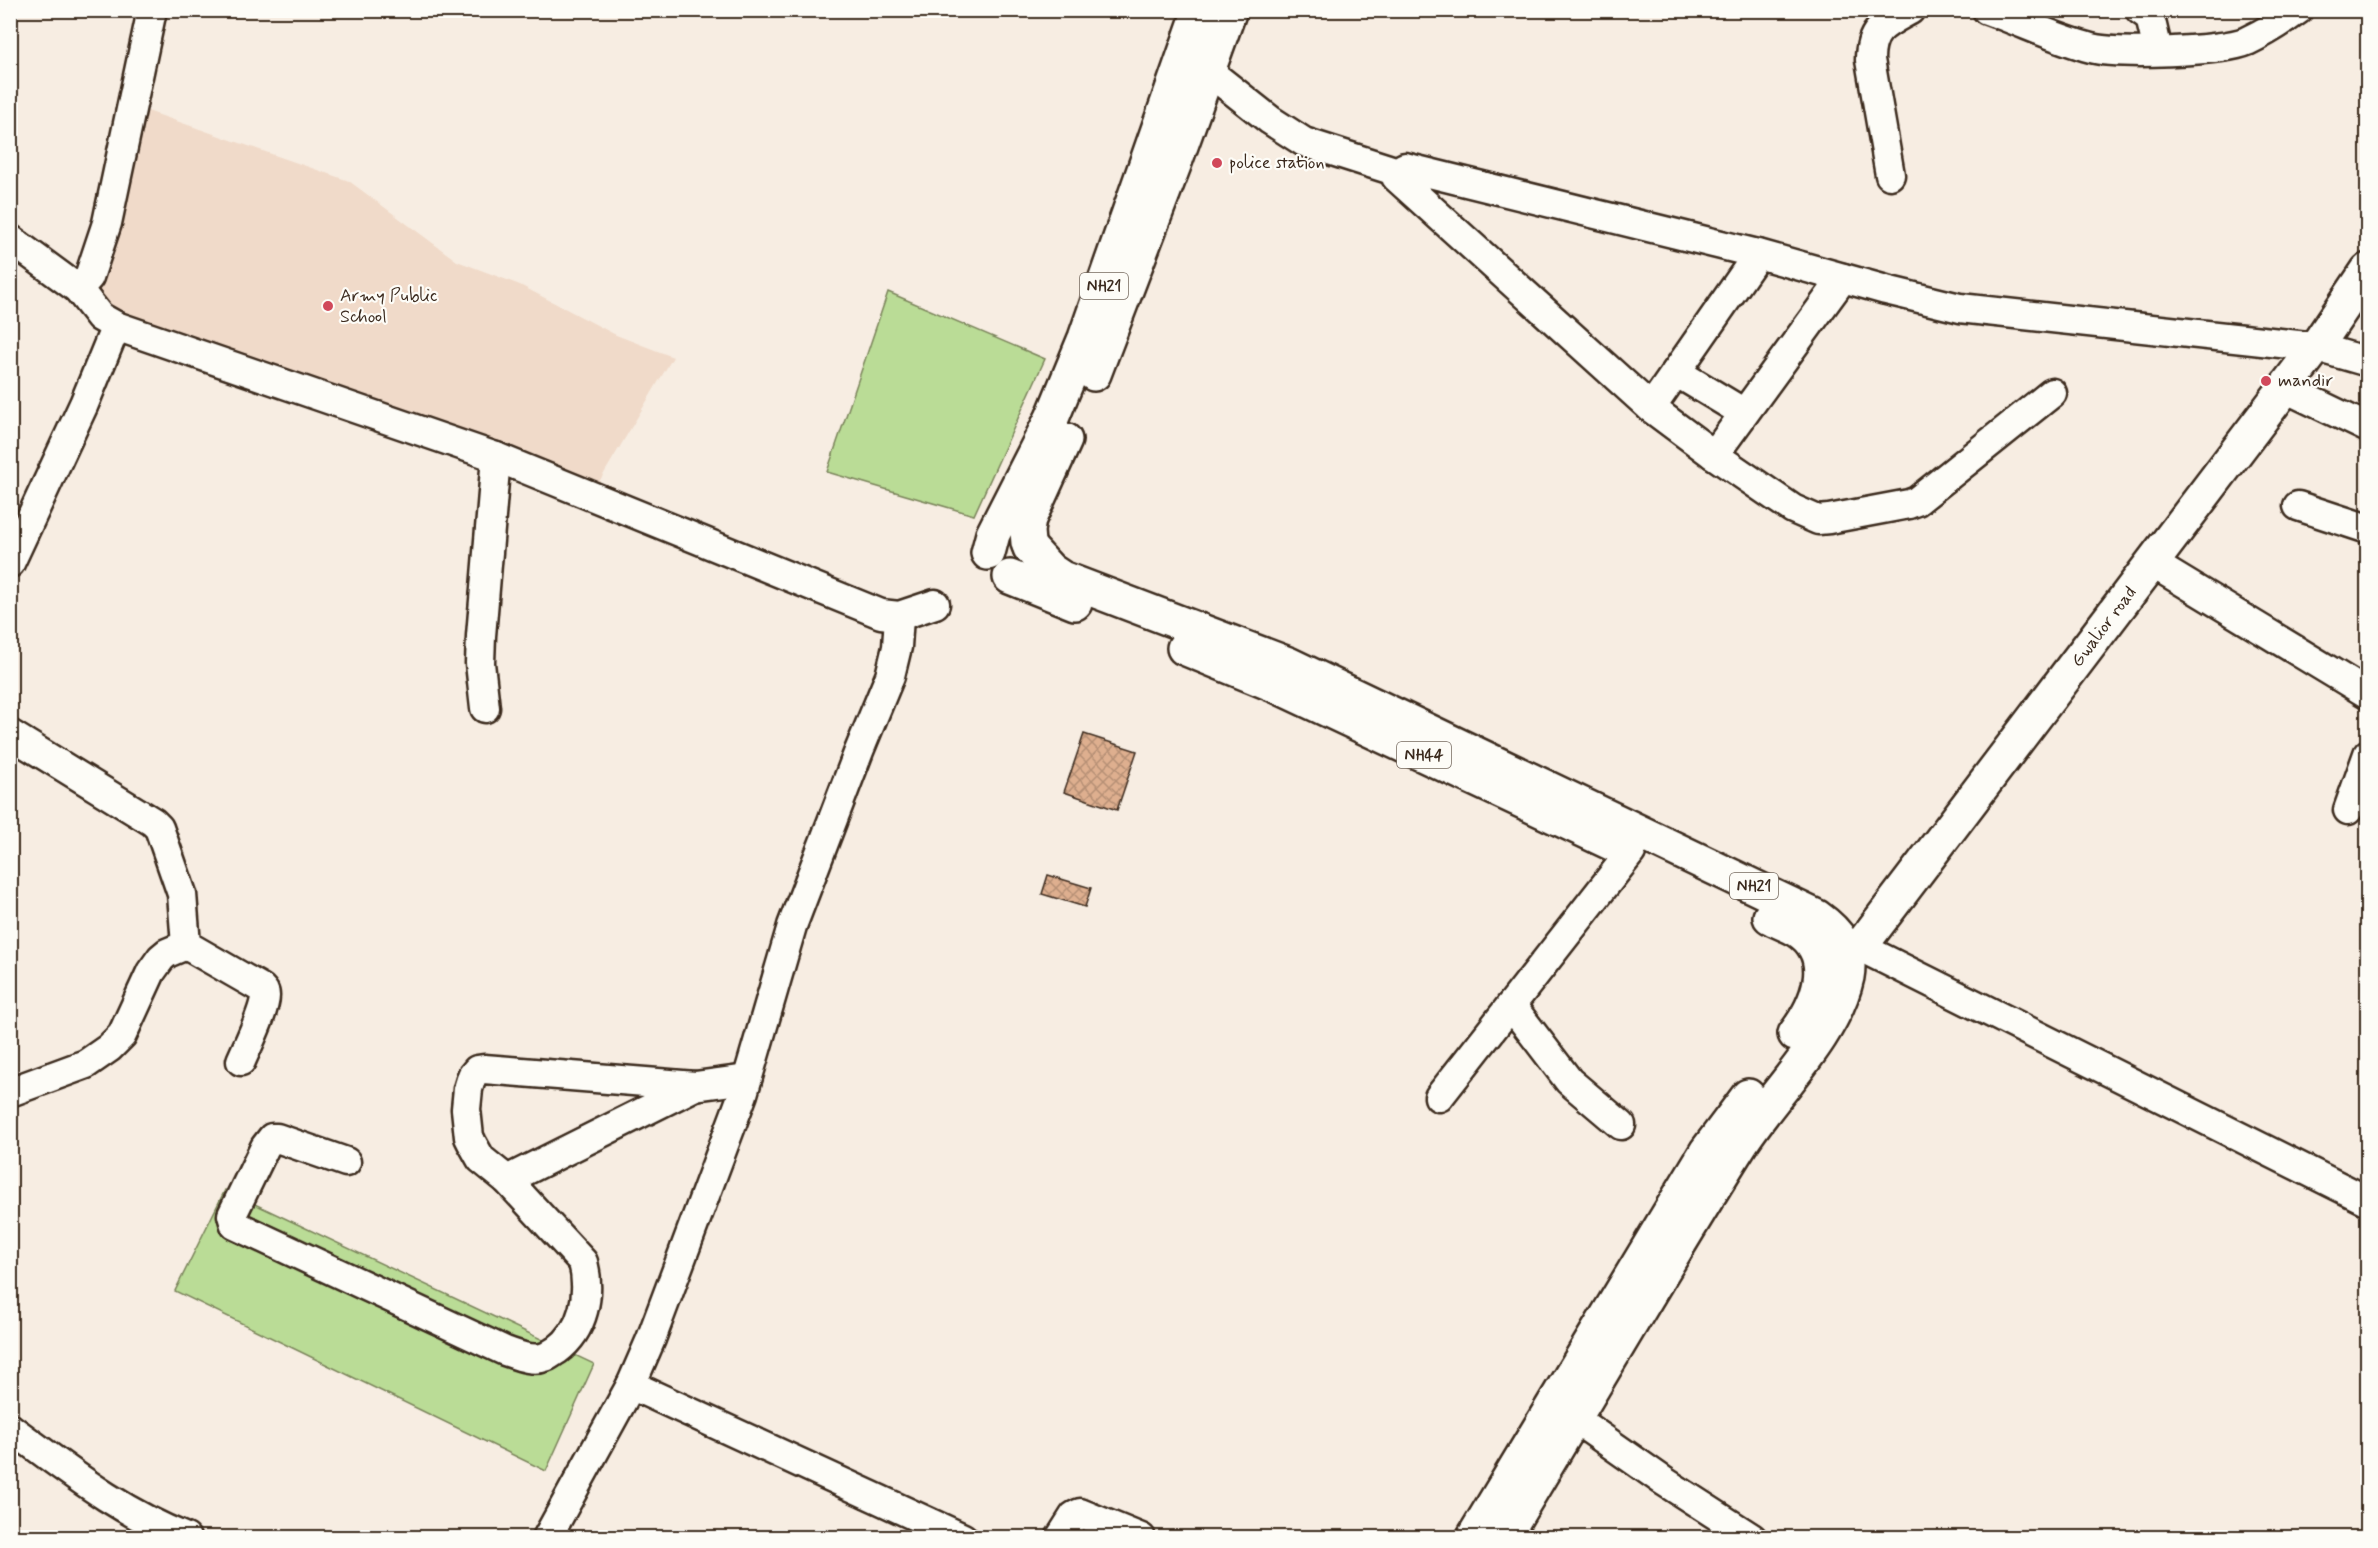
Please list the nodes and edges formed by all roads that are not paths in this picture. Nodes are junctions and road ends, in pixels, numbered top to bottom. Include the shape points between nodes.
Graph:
1 (152, 10) edge
2 (1200, 10) edge
3 (1230, 10) edge
4 (1910, 10) edge
5 (1987, 10) edge
6 (2140, 10) edge
7 (2298, 10) edge
8 (2158, 51) junction
9 (1208, 71) junction
10 (1398, 172) junction
11 (1890, 175) dead end
12 (10, 239) edge
13 (1758, 254) junction
14 (2367, 270) edge
15 (1843, 278) junction
16 (78, 289) junction
17 (116, 326) junction
18 (2316, 347) junction
19 (2367, 362) edge
20 (1676, 372) junction
21 (2285, 388) junction
22 (2052, 393) dead end
23 (1652, 408) junction
24 (1744, 413) junction
25 (2367, 428) edge
26 (1714, 455) junction
27 (496, 457) junction
28 (2298, 506) dead end
29 (2367, 529) edge
30 (1029, 546) junction
31 (988, 553) junction
32 (10, 563) edge
33 (2152, 563) junction
34 (1010, 577) junction
35 (935, 604) dead end
36 (899, 616) junction
37 (2367, 694) edge
38 (485, 708) dead end
39 (10, 734) edge
40 (2367, 754) edge
41 (2348, 810) dead end
42 (1631, 852) junction
43 (186, 945) junction
44 (1843, 954) junction
45 (1510, 1005) junction
46 (241, 1062) dead end
47 (747, 1079) junction
48 (695, 1086) junction
49 (10, 1092) edge
50 (1438, 1097) dead end
51 (1621, 1125) dead end
52 (346, 1162) dead end
53 (507, 1180) junction
54 (2367, 1201) edge
55 (631, 1385) junction
56 (1575, 1419) junction
57 (10, 1428) edge
58 (1713, 1527) edge
59 (550, 1536) edge
60 (186, 1538) edge
61 (963, 1538) edge
62 (1060, 1538) edge
63 (1141, 1538) edge
64 (1473, 1538) edge
65 (1503, 1538) edge
66 (1752, 1538) edge

1 - 16 street via 107,223 89,277
2 - 31 main road, NH21 via 1085,338 1052,418 993,534
3 - 9 main road, NH21
4 - 11 street via 1888,22 1870,45
5 - 8 street via 2089,48
6 - 8 street via 2150,17
7 - 8 street via 2234,45
9 - 10 street via 1304,142
9 - 30 main road, NH21 via 1105,350 1029,519
10 - 13 street via 1405,167
10 - 23 street via 1400,183
12 - 16 street
13 - 15 street
13 - 20 street
14 - 18 main road, Gwalior road
15 - 18 street via 1960,308
15 - 24 street
16 - 17 street via 100,317
17 - 27 street
17 - 32 street
18 - 19 street
18 - 21 main road, Gwalior road
20 - 23 street
20 - 24 street
21 - 25 street
21 - 33 main road, Gwalior road
22 - 26 street via 1917,501 1830,519 1818,520 1793,509
23 - 26 street
24 - 26 street
27 - 36 street via 829,594 881,614
27 - 38 street via 481,636
28 - 29 street
30 - 31 main road via 1016,535 1001,536
30 - 34 main road via 1027,568
30 - 44 main road, NH21 via 1062,578 1288,664 1817,917 1843,941
31 - 34 main road, NH44 via 993,568
33 - 37 street
33 - 44 main road, Gwalior road
34 - 42 main road, NH44 via 1279,687
35 - 36 street
36 - 47 street via 890,676 792,926
39 - 43 street via 159,828 182,894
40 - 41 street
42 - 44 main road, NH44 via 1799,931 1814,946
42 - 45 street
43 - 46 street via 264,992
43 - 49 street via 161,958 122,1035 109,1048 86,1064
44 - 54 street
44 - 56 main road via 1847,976 1823,1031 1742,1142
44 - 64 main road via 1822,973 1806,1020 1706,1152
45 - 50 street
45 - 51 street via 1569,1081
47 - 48 street
47 - 55 street
48 - 53 street
48 - 53 street via 477,1070 472,1076 466,1109 469,1137 481,1159
52 - 53 street via 272,1138 232,1215 235,1226 505,1351 530,1359 546,1358 573,1333 587,1297 583,1262
55 - 59 street
55 - 61 street
56 - 58 street via 1662,1480
56 - 65 main road
57 - 60 street via 108,1499
58 - 66 street
62 - 63 street via 1080,1513

